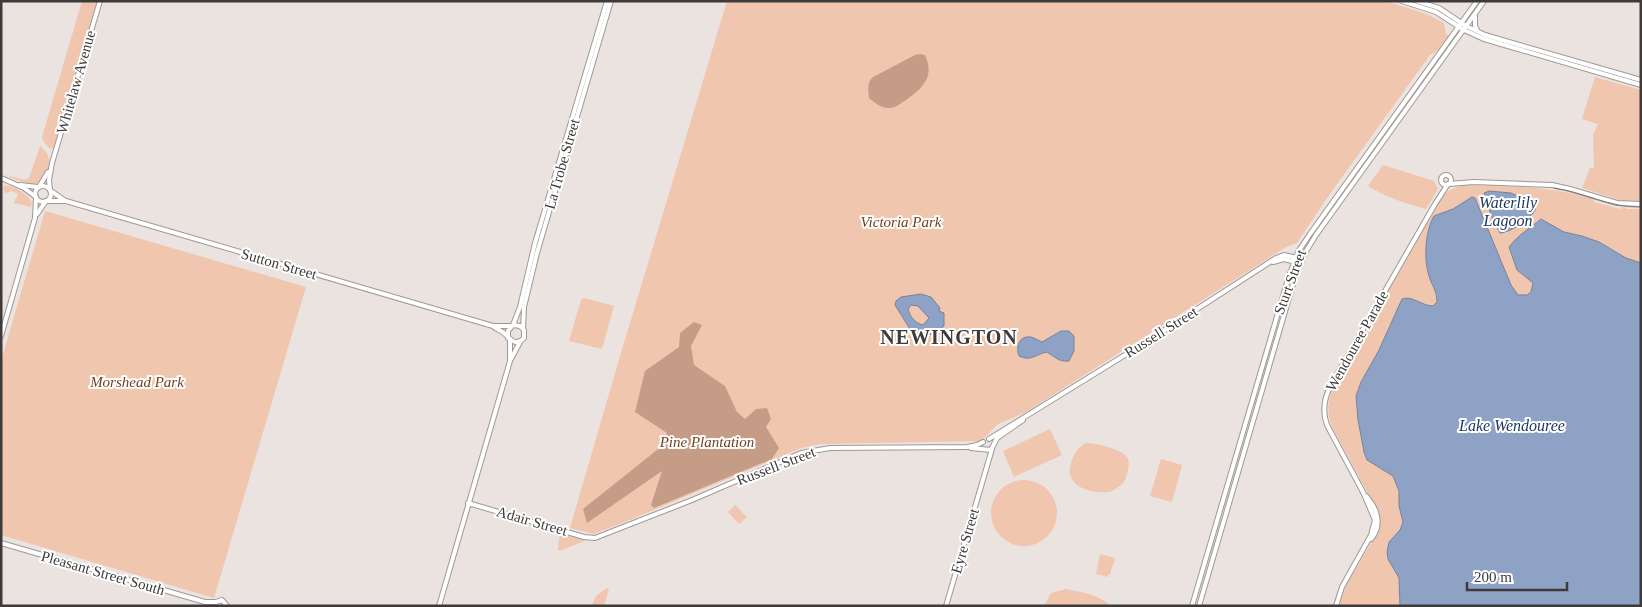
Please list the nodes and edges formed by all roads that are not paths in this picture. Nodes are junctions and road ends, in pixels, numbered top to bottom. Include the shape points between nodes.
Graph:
1 (100, 1) edge
2 (607, 1) edge
3 (611, 1) edge
4 (1402, 1) edge
5 (1417, 1) edge
6 (1477, 1) edge
7 (1484, 1) edge
8 (1476, 12) junction
9 (1463, 26) junction
10 (1478, 32) junction
11 (599, 35) junction
12 (1563, 56) junction
13 (1561, 62) junction
14 (1641, 80) edge
15 (1641, 85) edge
16 (582, 93) junction
17 (52, 163) junction
18 (1450, 177) junction
19 (1, 178) edge
20 (1441, 181) junction
21 (1462, 182) junction
22 (16, 184) junction
23 (1448, 184) junction
24 (39, 187) junction
25 (50, 191) junction
26 (1440, 196) junction
27 (36, 197) junction
28 (46, 201) junction
29 (66, 201) junction
30 (1641, 204) edge
31 (35, 218) junction
32 (1295, 259) junction
33 (1301, 261) junction
34 (492, 326) junction
35 (512, 326) junction
36 (523, 328) junction
37 (1, 336) edge
38 (509, 339) junction
39 (520, 342) junction
40 (510, 361) junction
41 (1003, 432) junction
42 (989, 439) junction
43 (983, 442) junction
44 (967, 447) junction
45 (993, 447) junction
46 (985, 450) junction
47 (984, 476) junction
48 (468, 503) junction
49 (595, 538) joint
50 (1, 543) edge
51 (214, 605) edge
52 (227, 606) edge
53 (439, 606) edge
54 (946, 606) edge
55 (1192, 606) edge
56 (1199, 606) edge
57 (1336, 606) edge

1 - 17 main road, Whitelaw Avenue
2 - 11 main road, La Trobe Street
3 - 11 main road, La Trobe Street
4 - 9 main road via 1436,12
5 - 9 main road via 1439,8
6 - 9 main road, Sturt Street
7 - 8 main road, Sturt Street
8 - 9 main road, Sturt Street
8 - 10 main road via 1474,23
9 - 10 main road
9 - 13 main road via 1484,39
9 - 32 main road, Sturt Street
9 - 33 main road, Sturt Street
10 - 12 main road
11 - 16 main road, La Trobe Street
12 - 13 main road
12 - 14 main road
13 - 15 main road
16 - 35 main road, La Trobe Street
16 - 36 main road, La Trobe Street via 537,253 524,307
17 - 24 main road, Whitelaw Avenue
17 - 25 main road, Whitelaw Avenue
18 - 20 main road via 1444,175
18 - 21 main road
18 - 23 main road
19 - 22 main road
20 - 23 main road
20 - 26 main road, Wendouree Parade
21 - 23 main road
21 - 30 main road via 1552,185 1617,203
22 - 24 main road
22 - 27 main road
23 - 26 main road, Wendouree Parade
24 - 25 main road via 46,186
24 - 27 main road
25 - 28 main road
25 - 29 main road, Sutton Street
26 - 57 main road, Wendouree Parade via 1326,396 1324,415 1327,425 1375,521
27 - 28 main road
27 - 31 main road
28 - 29 main road, Sutton Street
28 - 31 main road
29 - 34 main road, Sutton Street
31 - 37 main road
32 - 33 main road, Russell Street
32 - 41 main road, Russell Street via 1278,259 1266,265
32 - 55 main road, Sturt Street
33 - 56 main road, Sturt Street
34 - 35 main road, Sutton Street
34 - 38 main road, Sutton Street
35 - 36 main road
35 - 38 main road via 508,331
36 - 39 main road via 525,336
38 - 39 main road
38 - 40 main road
39 - 40 main road
40 - 48 main road
41 - 42 main road, Russell Street
41 - 45 main road, Russell Street
42 - 43 main road
42 - 45 main road
43 - 44 main road, Russell Street
43 - 46 main road
44 - 46 main road, Russell Street
44 - 49 main road, Russell Street via 810,451
45 - 46 main road
45 - 47 main road, Eyre Street
46 - 47 main road, Eyre Street
47 - 54 main road, Eyre Street
48 - 49 main road, Adair Street
48 - 53 main road
50 - 51 main road, Pleasant Street South
51 - 52 main road, Pleasant Street South via 222,600

